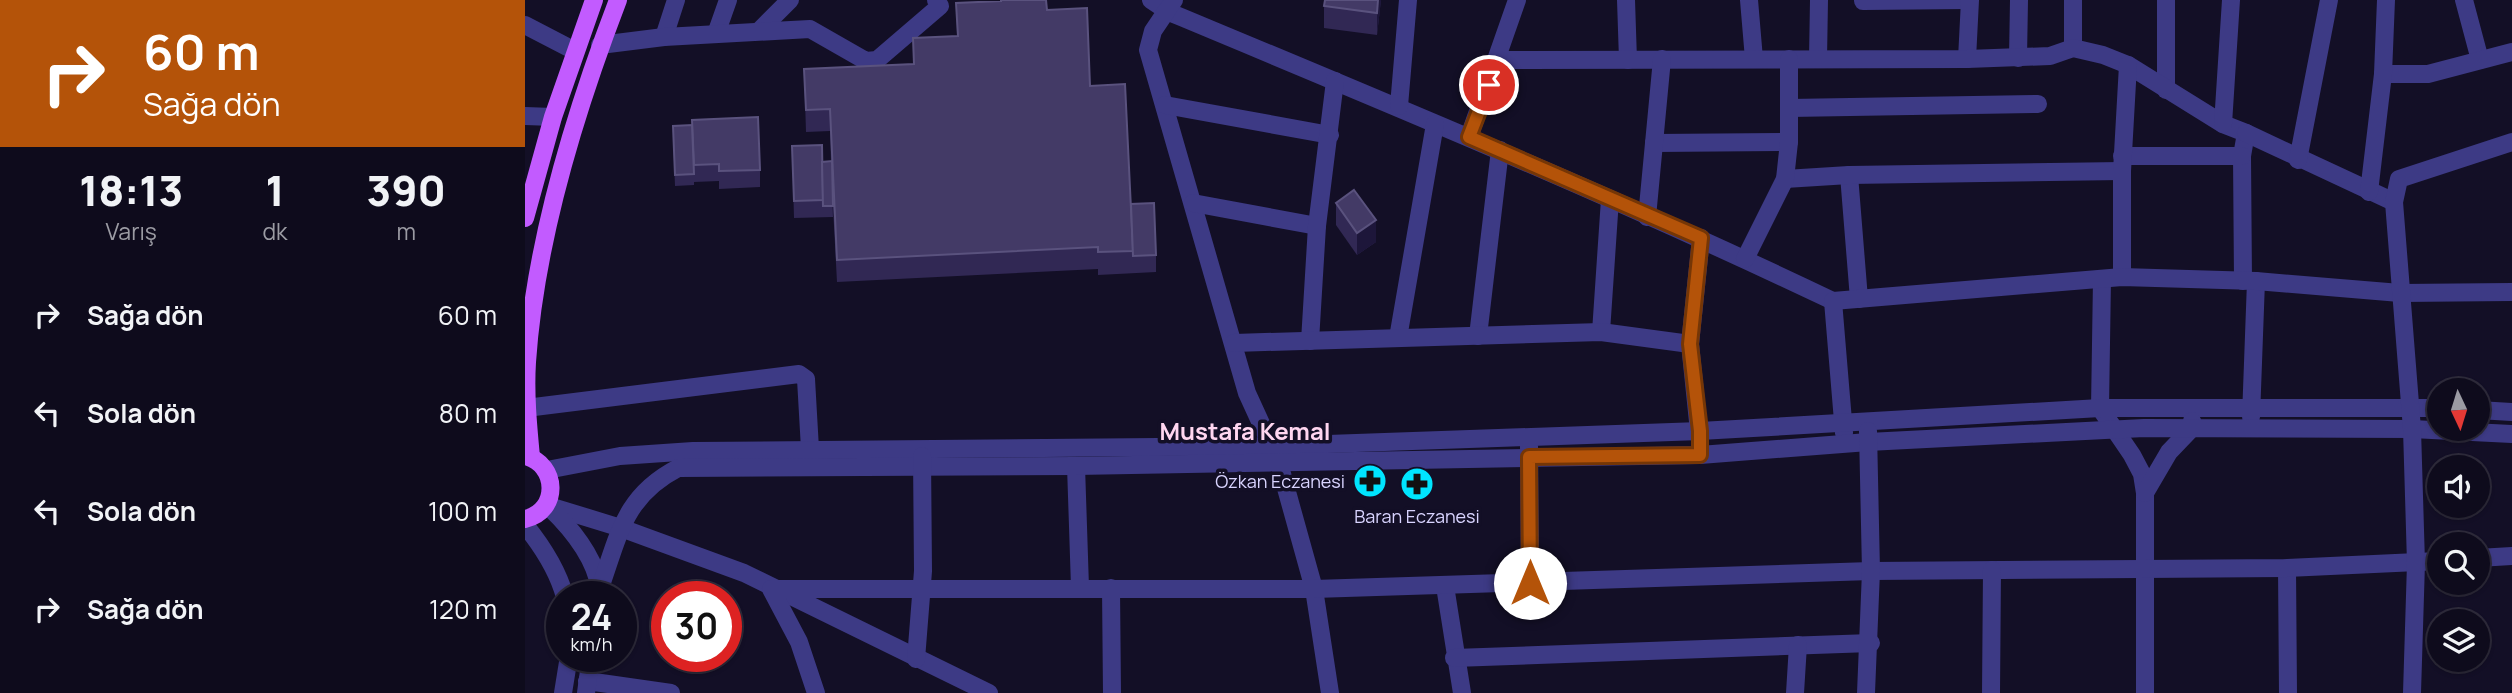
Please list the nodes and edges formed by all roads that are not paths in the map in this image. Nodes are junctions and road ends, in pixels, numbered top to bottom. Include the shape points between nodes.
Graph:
1 (594, 0) edge
2 (618, 0) edge
3 (676, 0) edge
4 (728, 0) edge
5 (790, 0) edge
6 (936, 0) edge
7 (1151, 0) edge
8 (1408, 0) edge
9 (1517, 0) edge
10 (1626, 0) edge
11 (1749, 0) edge
12 (1819, 0) edge
13 (1969, 0) edge
14 (2019, 0) edge
15 (2073, 0) edge
16 (2166, 0) edge
17 (2231, 0) edge
18 (2329, 0) edge
19 (2386, 0) edge
20 (2464, 0) edge
21 (1863, 1) edge
22 (1171, 6) edge
23 (525, 25) edge
24 (759, 31) junction
25 (716, 34) junction
26 (664, 37) junction
27 (600, 45) junction
28 (2073, 48) junction
29 (575, 51) junction
30 (2512, 52) edge
31 (2018, 58) junction
32 (1662, 59) junction
33 (1754, 59) junction
34 (1789, 59) junction
35 (1967, 59) junction
36 (1499, 60) junction
37 (1628, 60) junction
38 (1818, 60) junction
39 (2480, 60) junction
40 (2128, 65) junction
41 (2383, 74) junction
42 (1335, 81) junction
43 (2166, 90) junction
44 (2038, 104) dead end
45 (1165, 105) junction
46 (1398, 106) junction
47 (1789, 108) junction
48 (525, 116) edge
49 (553, 117) junction
50 (1435, 124) junction
51 (2223, 124) junction
52 (2246, 133) junction
53 (1330, 135) junction
54 (1469, 137) junction
55 (1789, 142) junction
56 (2512, 142) edge
57 (1654, 144) junction
58 (1500, 150) junction
59 (2242, 156) junction
60 (2298, 160) junction
61 (2122, 163) junction
62 (1849, 175) junction
63 (1785, 179) junction
64 (2369, 192) junction
65 (1610, 199) junction
66 (2394, 202) junction
67 (1193, 203) junction
68 (1647, 217) junction
69 (525, 218) edge
70 (1317, 226) junction
71 (1701, 238) junction
72 (1745, 259) junction
73 (2122, 277) junction
74 (2102, 279) junction
75 (2249, 281) junction
76 (2512, 292) edge
77 (2400, 293) junction
78 (1859, 299) junction
79 (1833, 301) junction
80 (1601, 332) junction
81 (1478, 335) junction
82 (1398, 338) junction
83 (1310, 341) junction
84 (1234, 343) junction
85 (1690, 344) junction
86 (2192, 407) junction
87 (2251, 407) junction
88 (2411, 407) junction
89 (526, 408) edge
90 (2100, 408) junction
91 (2427, 408) edge
92 (2490, 411) edge
93 (2512, 412) edge
94 (1868, 422) junction
95 (1843, 423) junction
96 (2251, 428) junction
97 (2114, 429) junction
98 (2191, 429) junction
99 (2412, 429) junction
100 (1700, 431) junction
101 (2512, 434) edge
102 (1529, 436) junction
103 (1868, 442) junction
104 (1844, 444) junction
105 (1271, 446) junction
106 (810, 449) junction
107 (1700, 455) junction
108 (528, 457) edge
109 (1529, 457) junction
110 (922, 458) junction
111 (1279, 463) junction
112 (1076, 466) junction
113 (547, 470) junction
114 (2145, 493) junction
115 (546, 505) junction
116 (525, 519) edge
117 (525, 525) edge
118 (621, 528) junction
119 (2512, 555) edge
120 (2490, 557) edge
121 (2427, 563) edge
122 (2416, 564) junction
123 (2287, 568) junction
124 (2143, 569) junction
125 (1992, 570) junction
126 (1871, 571) junction
127 (560, 581) edge
128 (598, 581) edge
129 (604, 581) edge
130 (1530, 583) junction
131 (1445, 586) junction
132 (1080, 587) junction
133 (1111, 588) junction
134 (771, 589) junction
135 (1314, 589) junction
136 (920, 591) junction
137 (1871, 643) junction
138 (1798, 645) junction
139 (1454, 658) junction
140 (916, 659) junction
141 (566, 672) edge
142 (587, 687) edge
143 (563, 693) edge
144 (671, 693) edge
145 (816, 693) edge
146 (989, 693) edge
147 (1112, 693) edge
148 (1330, 693) edge
149 (1462, 693) edge
150 (1795, 693) edge
151 (1866, 693) edge
152 (1991, 693) edge
153 (2145, 693) edge
154 (2288, 693) edge
155 (2412, 693) edge

1 - 29 main road
2 - 27 main road
3 - 26 street
4 - 25 street
5 - 24 street
6 - 24 street via 940,6 877,60 866,61 810,29
7 - 22 street
8 - 46 street
9 - 36 street
10 - 37 street
11 - 33 street
12 - 38 street
13 - 21 street
13 - 35 street
14 - 31 street
15 - 28 street
16 - 43 street
17 - 51 street
18 - 60 street
19 - 41 street
20 - 39 street
22 - 42 street
22 - 45 street via 1153,32 1148,50
23 - 29 street
24 - 25 street
25 - 26 street
26 - 27 street
27 - 89 main road via 540,266 531,317
28 - 31 street via 2050,56
28 - 40 street
29 - 49 main road
30 - 39 street
31 - 35 street
32 - 33 street
32 - 37 street
32 - 57 street
33 - 34 street
34 - 38 street
34 - 47 street
35 - 38 street
36 - 37 street
36 - 54 street
39 - 41 street via 2428,74
40 - 43 street
40 - 61 street
41 - 64 street
42 - 46 street
42 - 53 street
43 - 51 street
44 - 47 street
45 - 53 street
45 - 67 street
46 - 50 street
47 - 55 street
48 - 49 street
49 - 69 main road
50 - 54 street
50 - 82 street
51 - 52 street
52 - 59 street
52 - 60 street
53 - 70 street
54 - 58 street
55 - 57 street
55 - 63 street
56 - 66 street via 2399,179
57 - 68 street
58 - 65 street
58 - 81 street
59 - 61 street
59 - 75 street
60 - 64 street
61 - 62 street
61 - 73 street
62 - 63 street
62 - 78 street
63 - 72 street
64 - 66 street
65 - 68 street
65 - 80 street
66 - 77 street
67 - 70 street
67 - 84 street
68 - 71 street
70 - 83 street
71 - 72 street
71 - 85 street
72 - 79 street
73 - 74 street
73 - 75 street
74 - 78 street
74 - 90 street
75 - 77 street
75 - 87 street
76 - 77 street
77 - 88 street
78 - 79 street
79 - 95 street
80 - 81 street
80 - 85 street
81 - 82 street
82 - 83 street
83 - 84 street
84 - 105 street via 1247,393
85 - 100 street
86 - 87 street
86 - 90 street
86 - 98 street
87 - 88 street
87 - 96 street
88 - 91 street
88 - 99 street
89 - 106 street via 799,374 806,379
89 - 108 main road
90 - 94 street
90 - 97 street
92 - 93 street
94 - 95 street
94 - 103 street
95 - 100 street
95 - 104 street
96 - 98 street
96 - 99 street
97 - 98 street
97 - 103 street
97 - 114 street via 2142,474
98 - 114 street via 2169,452
99 - 101 street
99 - 122 street
100 - 102 street
100 - 107 street
102 - 105 street
102 - 109 street
103 - 104 street
103 - 126 street
104 - 107 street
105 - 110 street
105 - 111 street
106 - 110 street
106 - 113 street via 620,456
107 - 109 street
108 - 113 main road
109 - 111 street
109 - 130 street
110 - 112 street
110 - 118 street via 678,468 633,502
110 - 136 street
111 - 112 street
111 - 135 street
112 - 132 street
113 - 115 main road via 552,488
114 - 124 street
115 - 116 main road
115 - 118 street
115 - 128 street via 585,550
117 - 127 street
118 - 129 street
118 - 134 street via 744,573
119 - 120 street
121 - 122 street
122 - 123 street
122 - 155 street
123 - 124 street
123 - 154 street
124 - 125 street
124 - 153 street
125 - 126 street
125 - 152 street
126 - 130 street
126 - 137 street
130 - 131 street
131 - 135 street
131 - 139 street
132 - 133 street
132 - 136 street
133 - 135 street
133 - 147 street
134 - 136 street
134 - 140 street
134 - 145 street via 799,642
135 - 148 street
136 - 140 street
137 - 138 street
137 - 151 street
138 - 139 street
138 - 150 street
139 - 149 street
140 - 146 street
141 - 143 street
142 - 144 street

